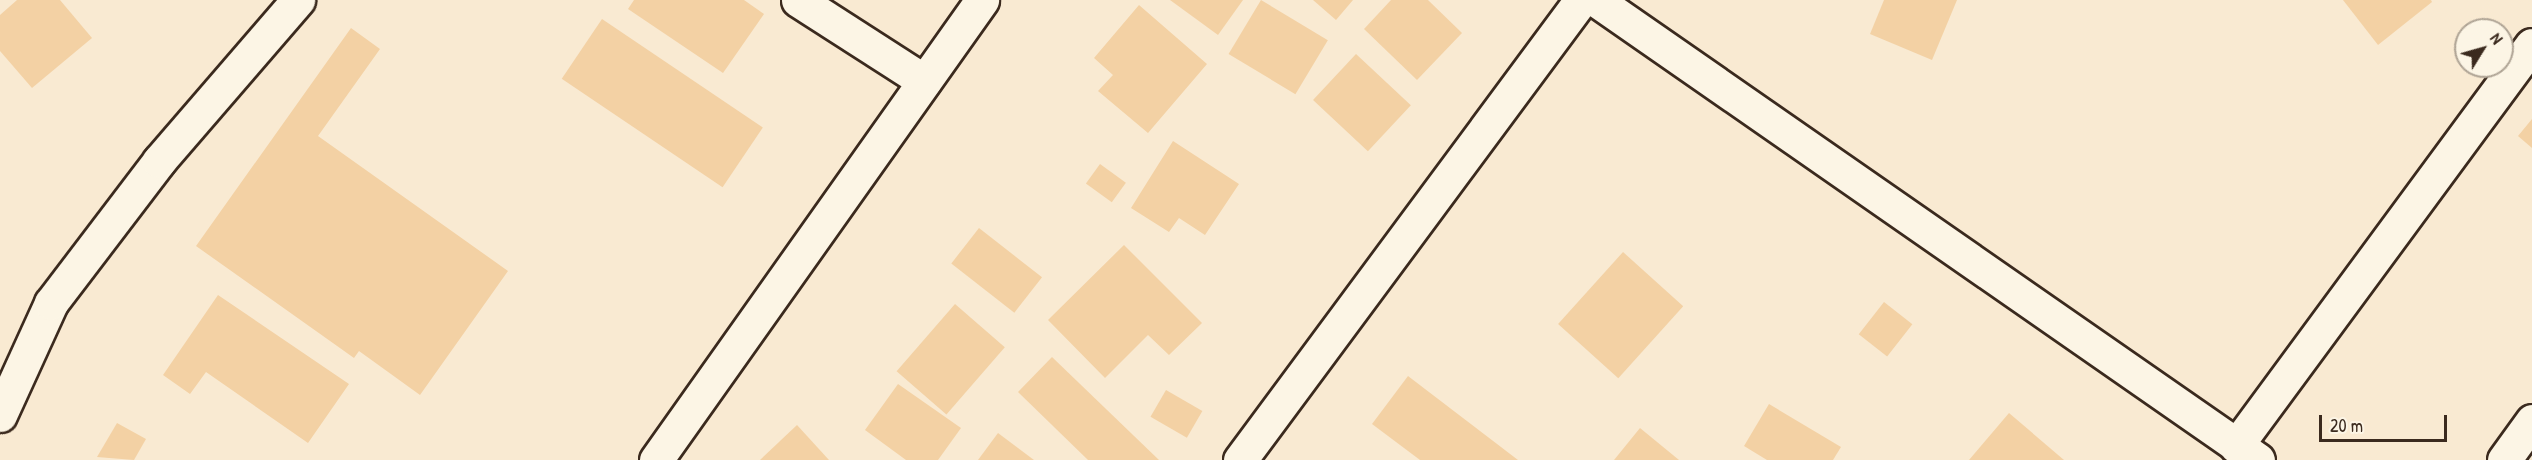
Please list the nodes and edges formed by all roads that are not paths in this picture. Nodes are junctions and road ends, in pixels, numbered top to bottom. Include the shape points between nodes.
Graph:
1 (298, 0) edge
2 (798, 0) edge
3 (981, 0) edge
4 (1581, 0) edge
5 (1596, 0) edge
6 (2532, 45) edge
7 (924, 81) junction
8 (0, 416) edge
9 (2532, 422) edge
10 (2247, 453) edge
11 (656, 460) edge
12 (1240, 460) edge
13 (2504, 460) edge

1 - 8 street via 159,161 51,303
2 - 7 street
3 - 7 street
4 - 12 street
5 - 10 street
6 - 10 street
7 - 11 street
9 - 13 street

